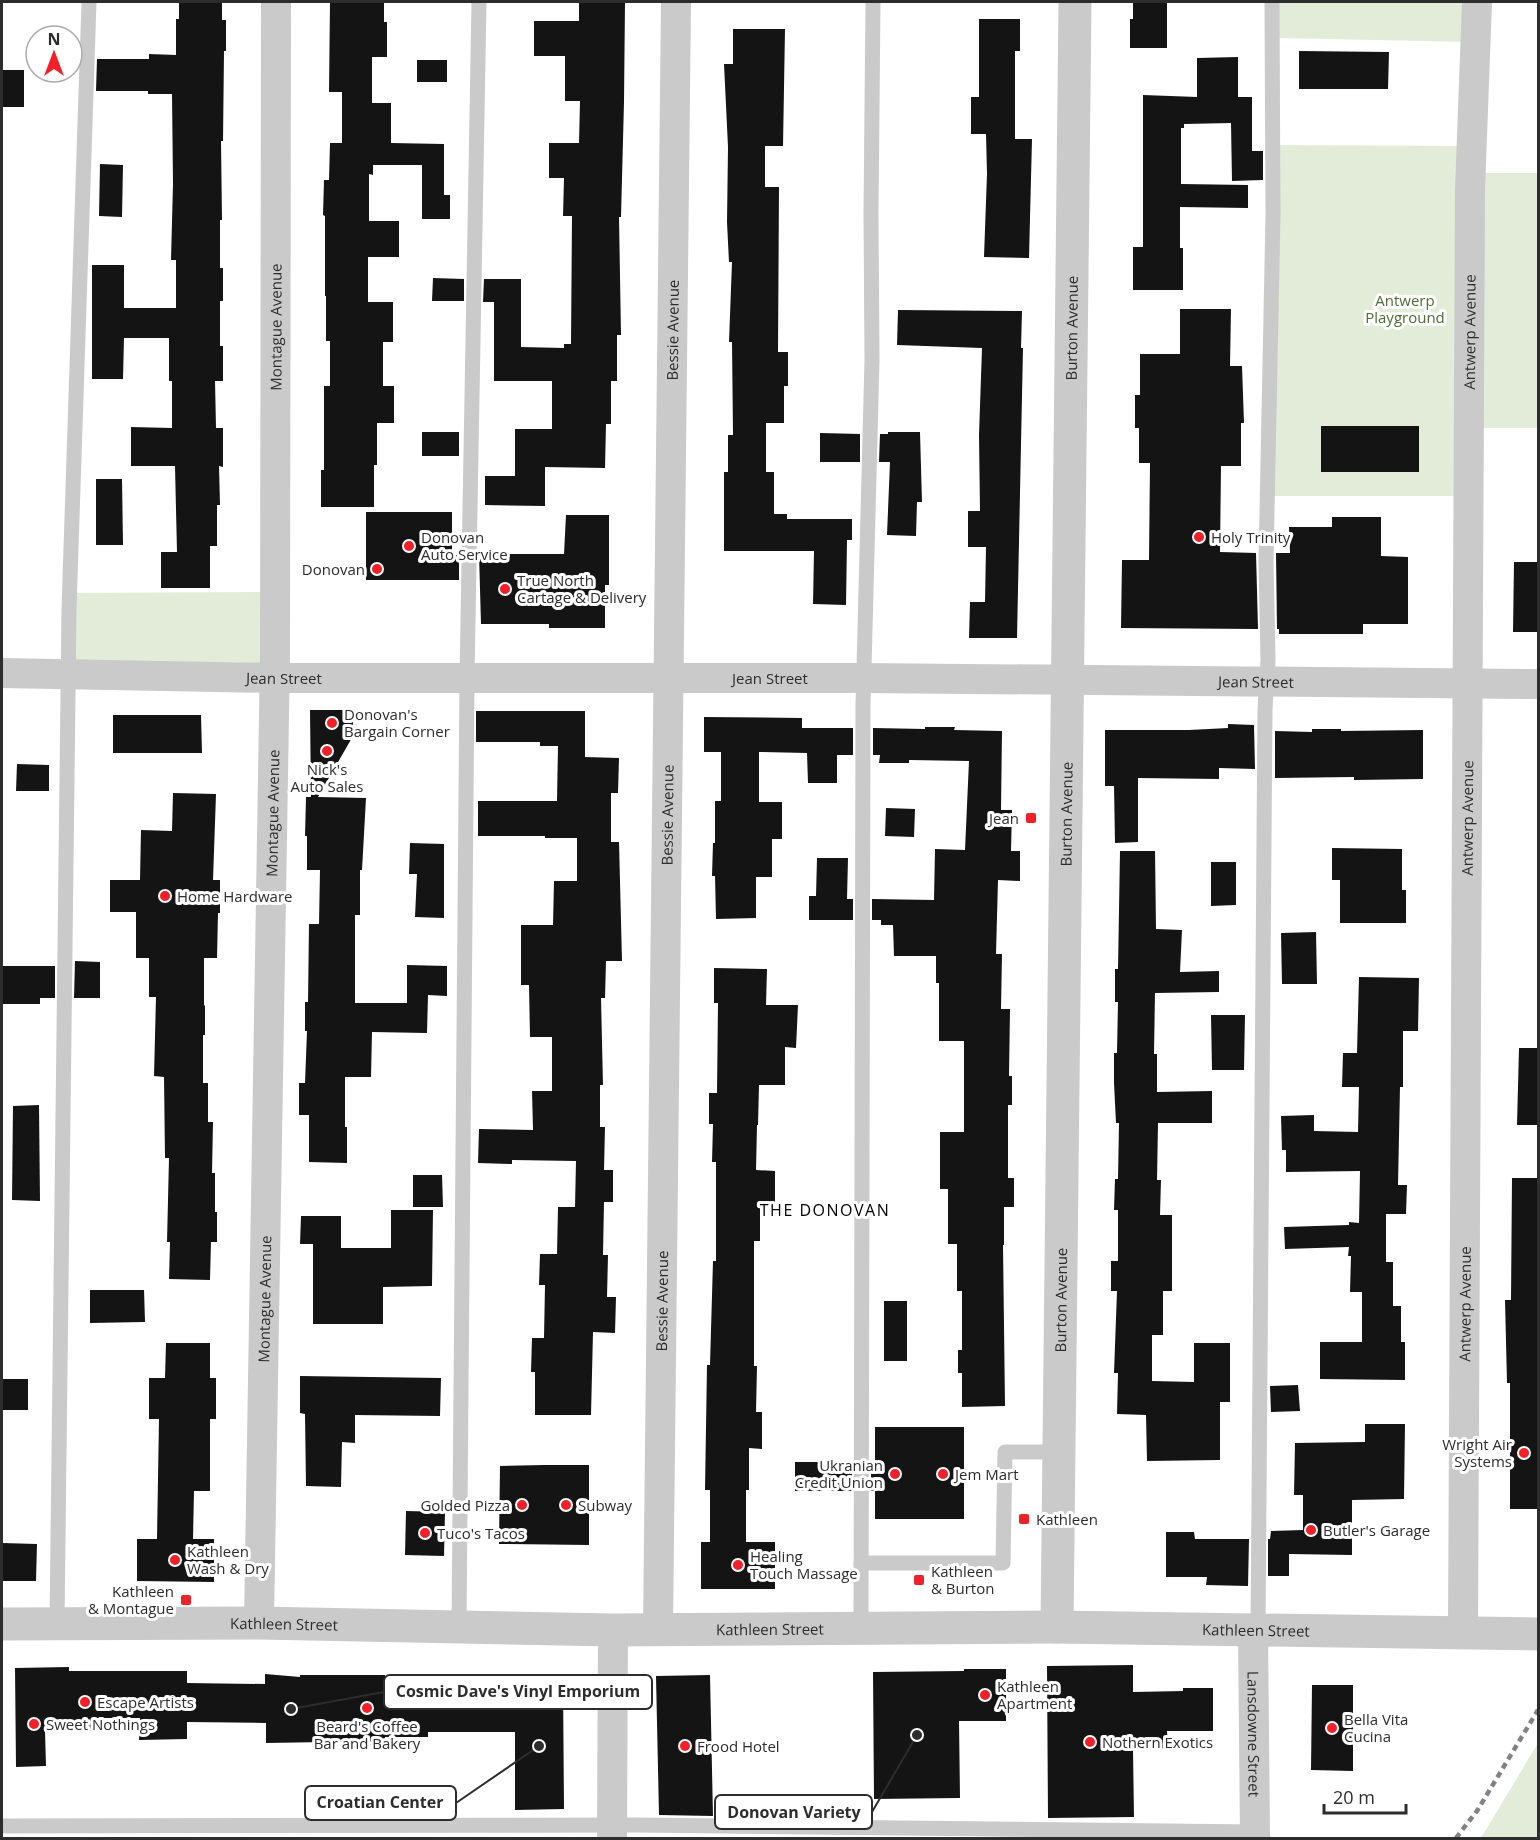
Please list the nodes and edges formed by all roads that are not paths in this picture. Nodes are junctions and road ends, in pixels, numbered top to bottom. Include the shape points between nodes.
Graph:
1 (89, 2) edge
2 (276, 2) edge
3 (479, 2) edge
4 (676, 2) edge
5 (873, 2) edge
6 (1075, 2) edge
7 (1272, 2) edge
8 (1477, 2) edge
9 (2, 673) edge
10 (70, 674) junction
11 (670, 677) junction
12 (274, 678) junction
13 (467, 678) junction
14 (863, 678) junction
15 (1067, 681) junction
16 (1265, 681) junction
17 (1467, 683) junction
18 (1539, 684) edge
19 (1060, 1452) junction
20 (861, 1563) junction
21 (260, 1623) junction
22 (2, 1624) edge
23 (57, 1624) junction
24 (459, 1627) junction
25 (1057, 1627) junction
26 (861, 1628) junction
27 (658, 1629) junction
28 (1255, 1629) junction
29 (613, 1630) junction
30 (1463, 1632) junction
31 (1539, 1634) edge
32 (2, 1826) edge
33 (612, 1832) edge
34 (1255, 1835) edge

1 - 10 lane via 69,597
2 - 12 street, Montague Avenue
3 - 13 lane
4 - 11 street, Bessie Avenue
5 - 14 lane via 872,360
6 - 15 street, Burton Avenue
7 - 16 lane via 1273,214
8 - 17 street, Antwerp Avenue via 1470,189
9 - 10 street, Jean Street
10 - 12 street, Jean Street
10 - 23 lane
11 - 13 street, Jean Street
11 - 14 street, Jean Street
11 - 27 street, Bessie Avenue
12 - 13 street, Jean Street
12 - 21 street, Montague Avenue
13 - 24 lane
14 - 15 street, Jean Street
14 - 20 lane
15 - 16 street, Jean Street
15 - 19 street, Burton Avenue
16 - 17 street, Jean Street
16 - 28 lane
17 - 18 street, Jean Street
17 - 30 street, Antwerp Avenue
19 - 20 lane via 1005,1452 1003,1563
19 - 25 street, Burton Avenue
20 - 26 lane
21 - 23 street, Kathleen Street
21 - 24 street, Kathleen Street
22 - 23 street, Kathleen Street
24 - 29 street, Kathleen Street
25 - 26 street, Kathleen Street
25 - 28 street, Kathleen Street
26 - 27 street, Kathleen Street
27 - 29 street, Kathleen Street
28 - 30 street, Kathleen Street
28 - 34 street, Lansdowne Street
29 - 33 street
30 - 31 street, Kathleen Street
32 - 33 lane
33 - 34 lane

